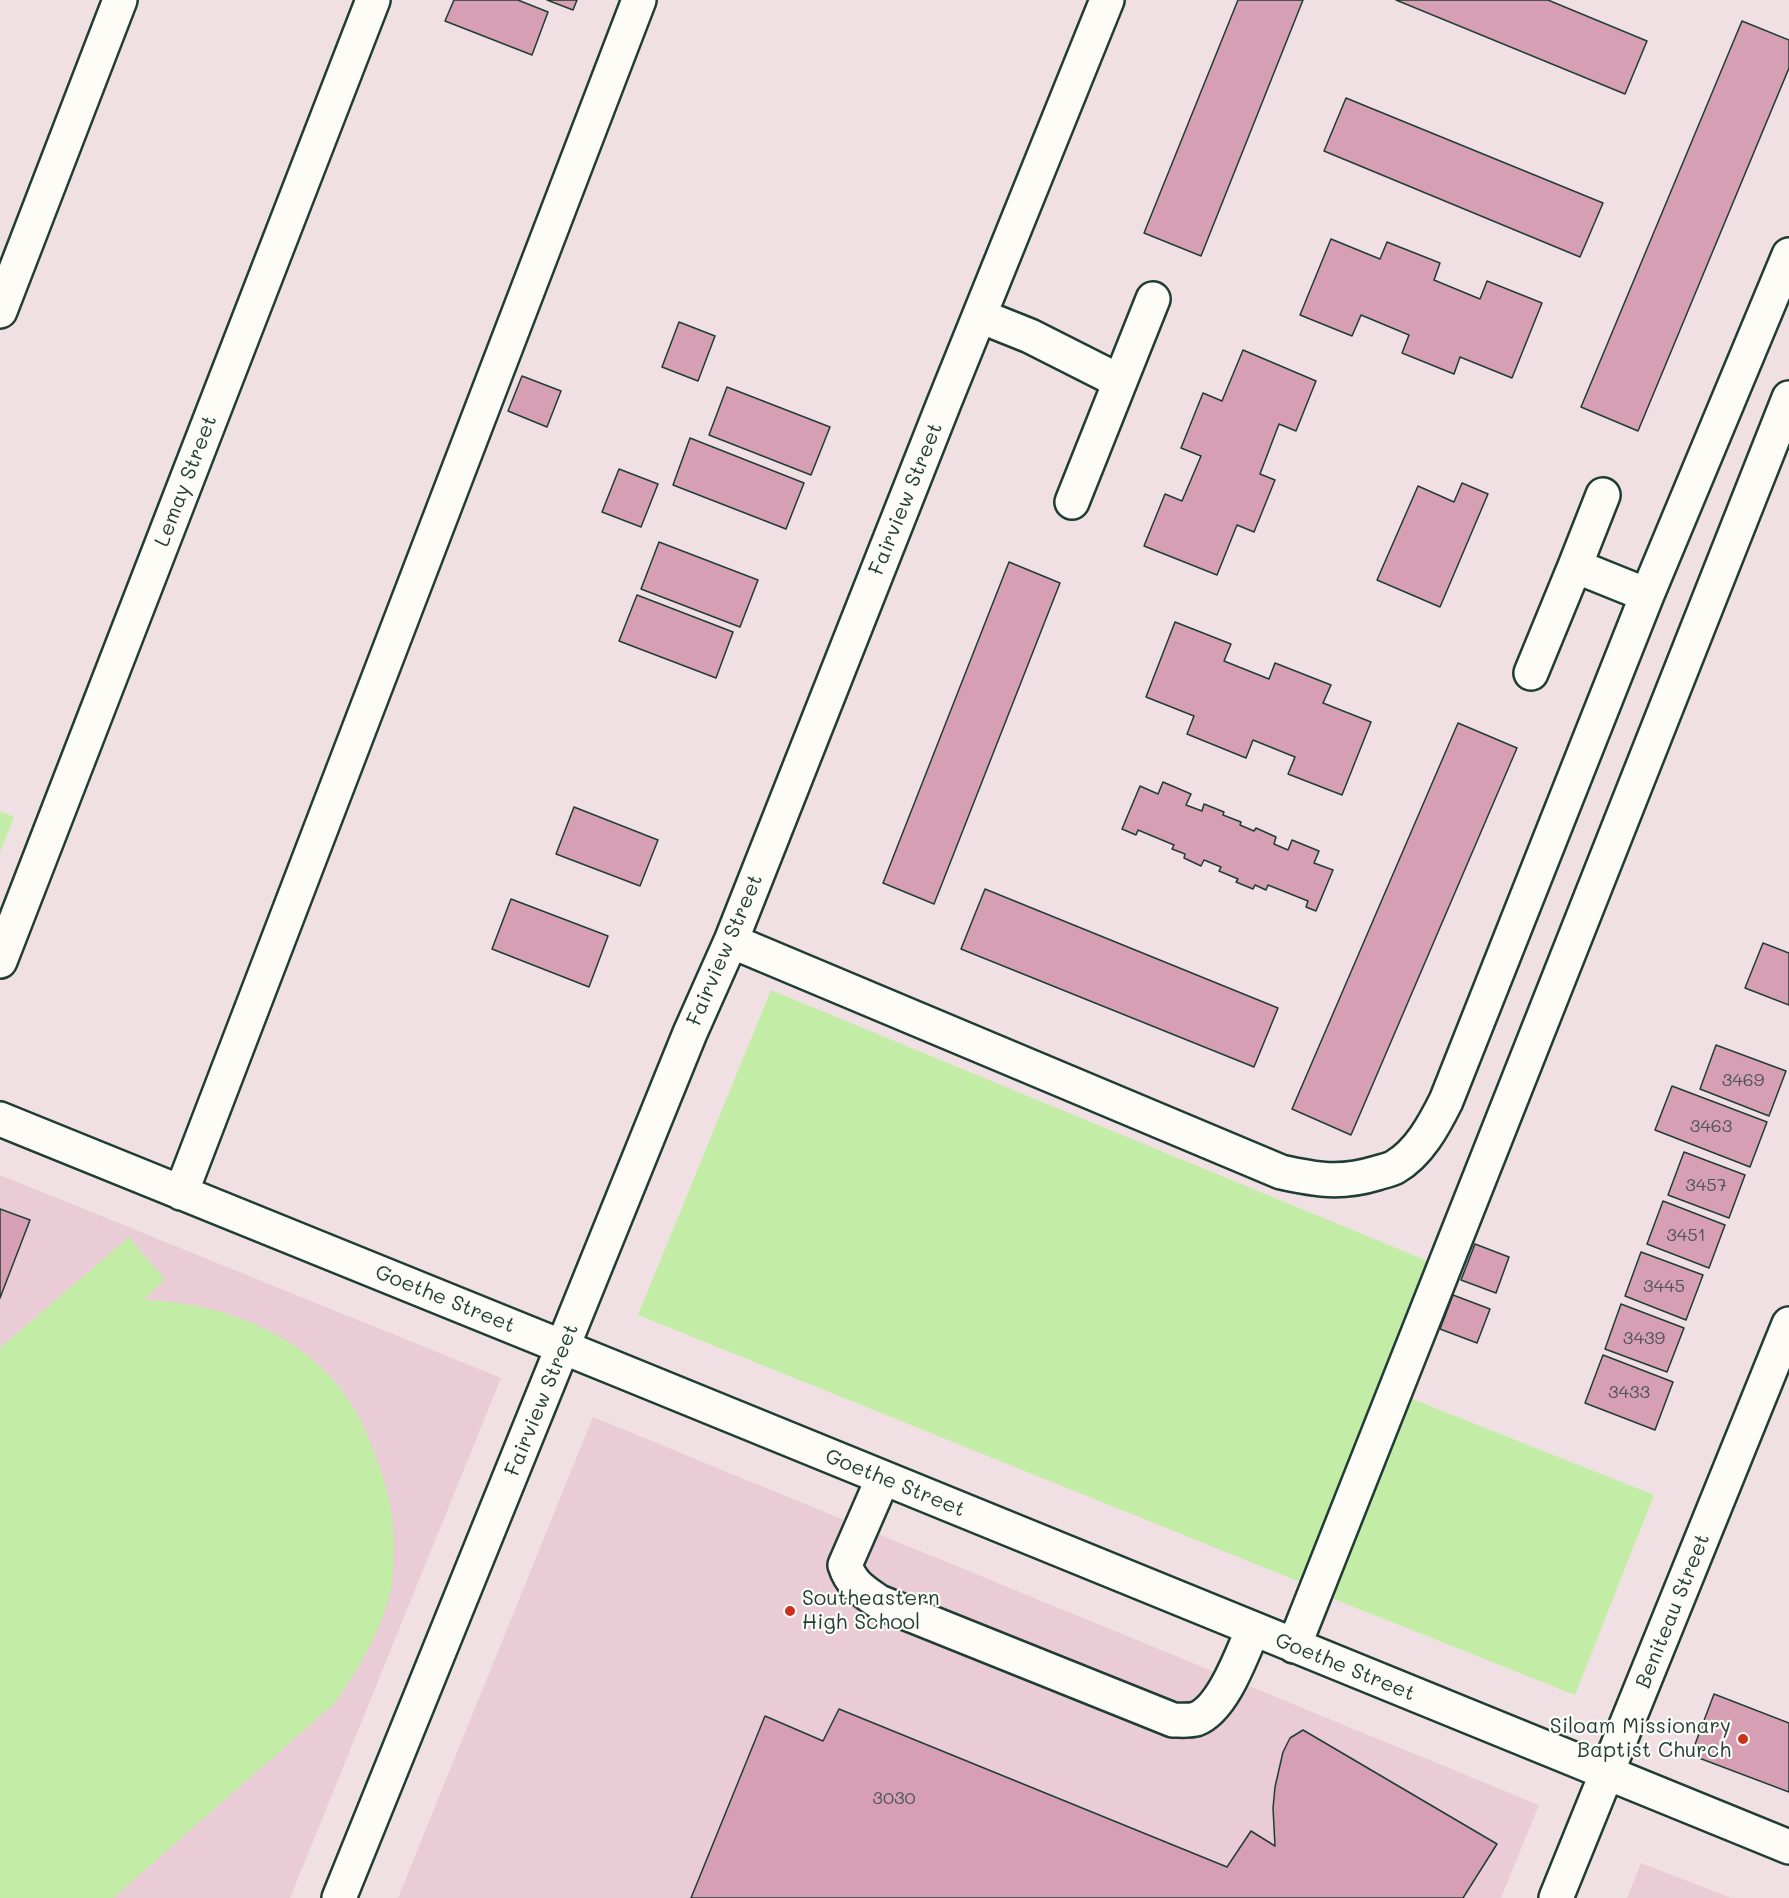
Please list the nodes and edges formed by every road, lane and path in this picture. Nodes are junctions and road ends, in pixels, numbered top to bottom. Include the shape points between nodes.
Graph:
1 (120, 0) edge
2 (373, 0) edge
3 (639, 0) edge
4 (1107, 0) edge
5 (1789, 255) edge
6 (1153, 299) dead end
7 (0, 311) edge
8 (980, 316) junction
9 (1119, 381) junction
10 (1789, 398) edge
11 (1603, 495) dead end
12 (1072, 502) dead end
13 (1575, 566) junction
14 (1647, 595) junction
15 (1531, 673) dead end
16 (731, 941) junction
17 (0, 961) edge
18 (0, 1119) edge
19 (181, 1193) junction
20 (1789, 1324) edge
21 (563, 1347) junction
22 (883, 1478) junction
23 (1253, 1629) junction
24 (1294, 1646) junction
25 (1607, 1773) junction
26 (1789, 1847) edge
27 (339, 1898) edge
28 (1556, 1898) edge

1 - 7 street
2 - 17 street, Lemay Street
3 - 19 street
4 - 8 street, Fairview Street
5 - 14 street
6 - 9 street
8 - 9 street via 1030,336
8 - 16 street, Fairview Street
9 - 12 street
10 - 24 street
11 - 13 street
13 - 14 street
13 - 15 street
14 - 16 street via 1446,1101 1417,1148 1395,1167 1358,1179 1319,1180 1281,1172
16 - 21 street, Fairview Street
18 - 19 street, Goethe Street
19 - 21 street, Goethe Street
20 - 25 street, Beniteau Street
21 - 22 street, Goethe Street
21 - 27 street, Fairview Street
22 - 23 street, Goethe Street
22 - 23 street via 845,1565 856,1586 879,1602 1173,1720 1195,1719 1208,1712 1226,1689
23 - 24 street, Goethe Street
24 - 25 street, Goethe Street
25 - 26 street, Goethe Street
25 - 28 street, Beniteau Street

